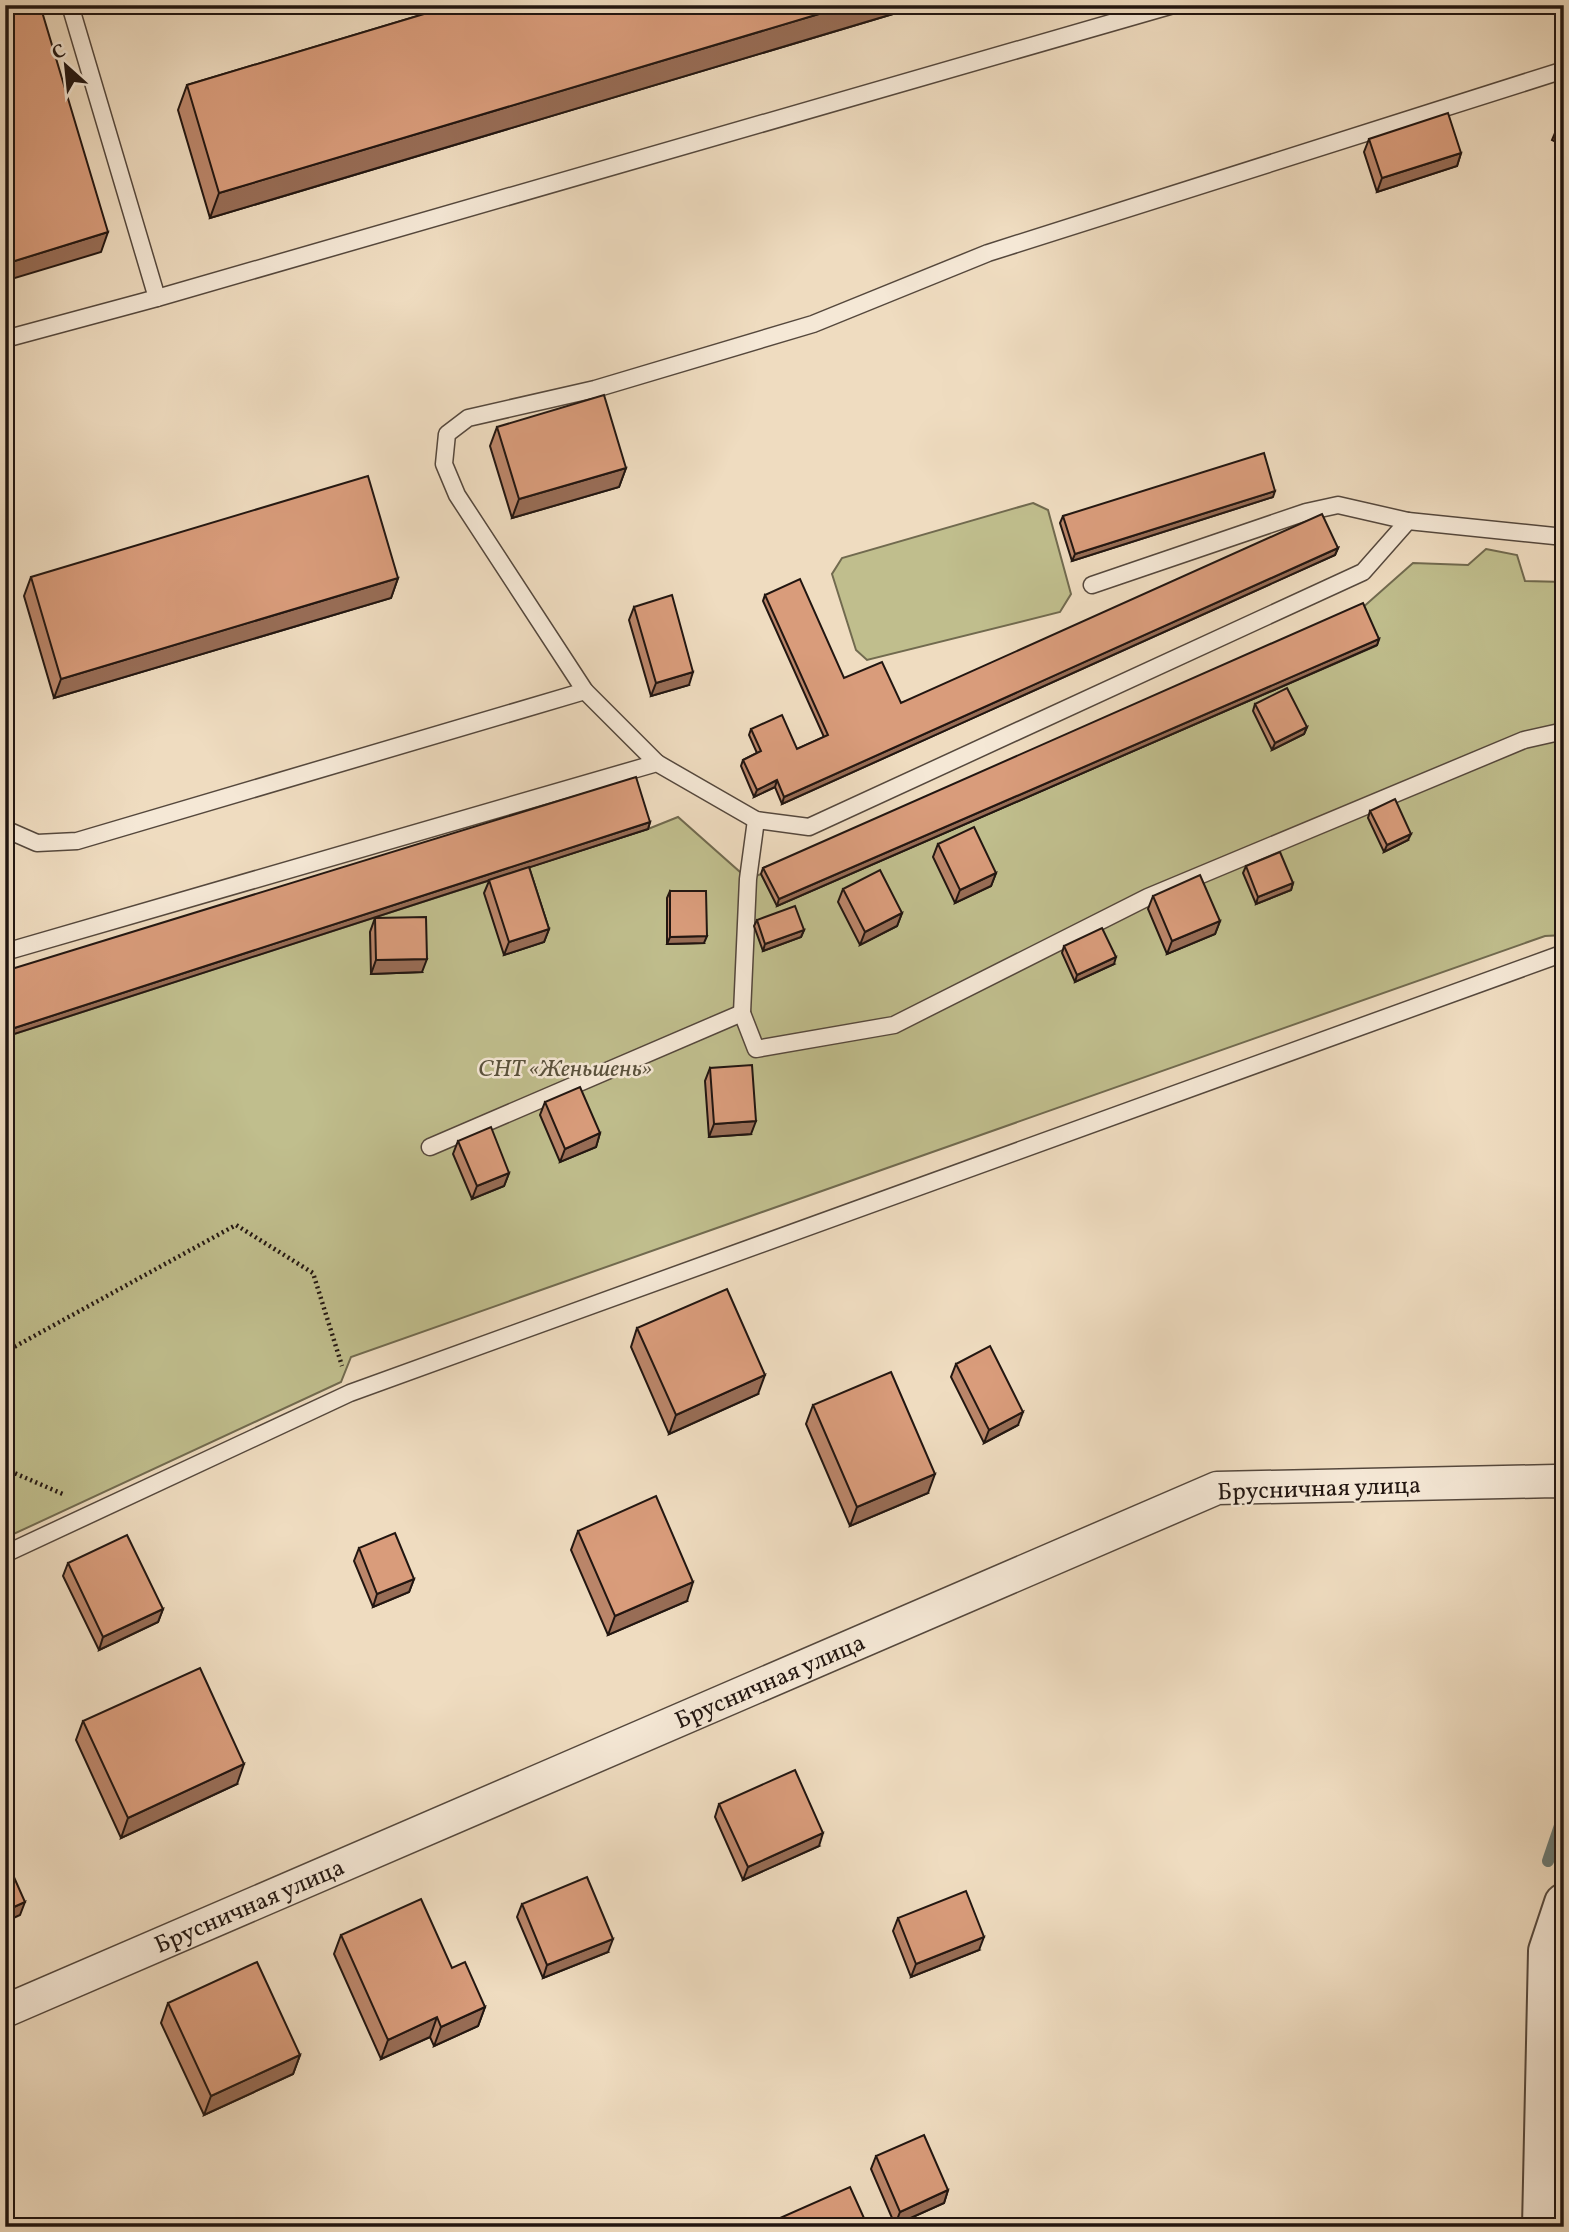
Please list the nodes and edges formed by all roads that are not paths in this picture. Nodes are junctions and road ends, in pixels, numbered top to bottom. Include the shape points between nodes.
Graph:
1 (70, 5) edge
2 (1173, 5) edge
3 (1564, 70) edge
4 (157, 298) junction
5 (5, 339) edge
6 (1408, 521) junction
7 (1564, 537) edge
8 (1092, 585) dead end
9 (585, 691) junction
10 (1564, 731) edge
11 (657, 764) junction
12 (756, 820) junction
13 (5, 829) edge
14 (5, 953) edge
15 (1564, 953) edge
16 (742, 1013) junction
17 (430, 1147) dead end
18 (1564, 1483) edge
19 (5, 1554) edge
20 (1564, 1903) edge
21 (5, 2011) edge
22 (1542, 2227) edge

1 - 4 lane
2 - 4 lane
3 - 9 lane via 988,253 813,324 595,389 468,418 447,434 444,464 457,495
4 - 5 lane
6 - 7 lane
6 - 8 lane via 1338,505
6 - 12 lane via 1363,572 847,810 809,827
9 - 11 lane
9 - 13 lane via 77,841 37,843
10 - 16 lane via 1524,740 1148,897 894,1025 755,1049
11 - 12 lane
11 - 14 lane
12 - 16 lane via 748,879
15 - 19 lane via 350,1393
16 - 17 lane
18 - 21 street, Брусничная улица via 1217,1488
20 - 22 street via 1548,1951

